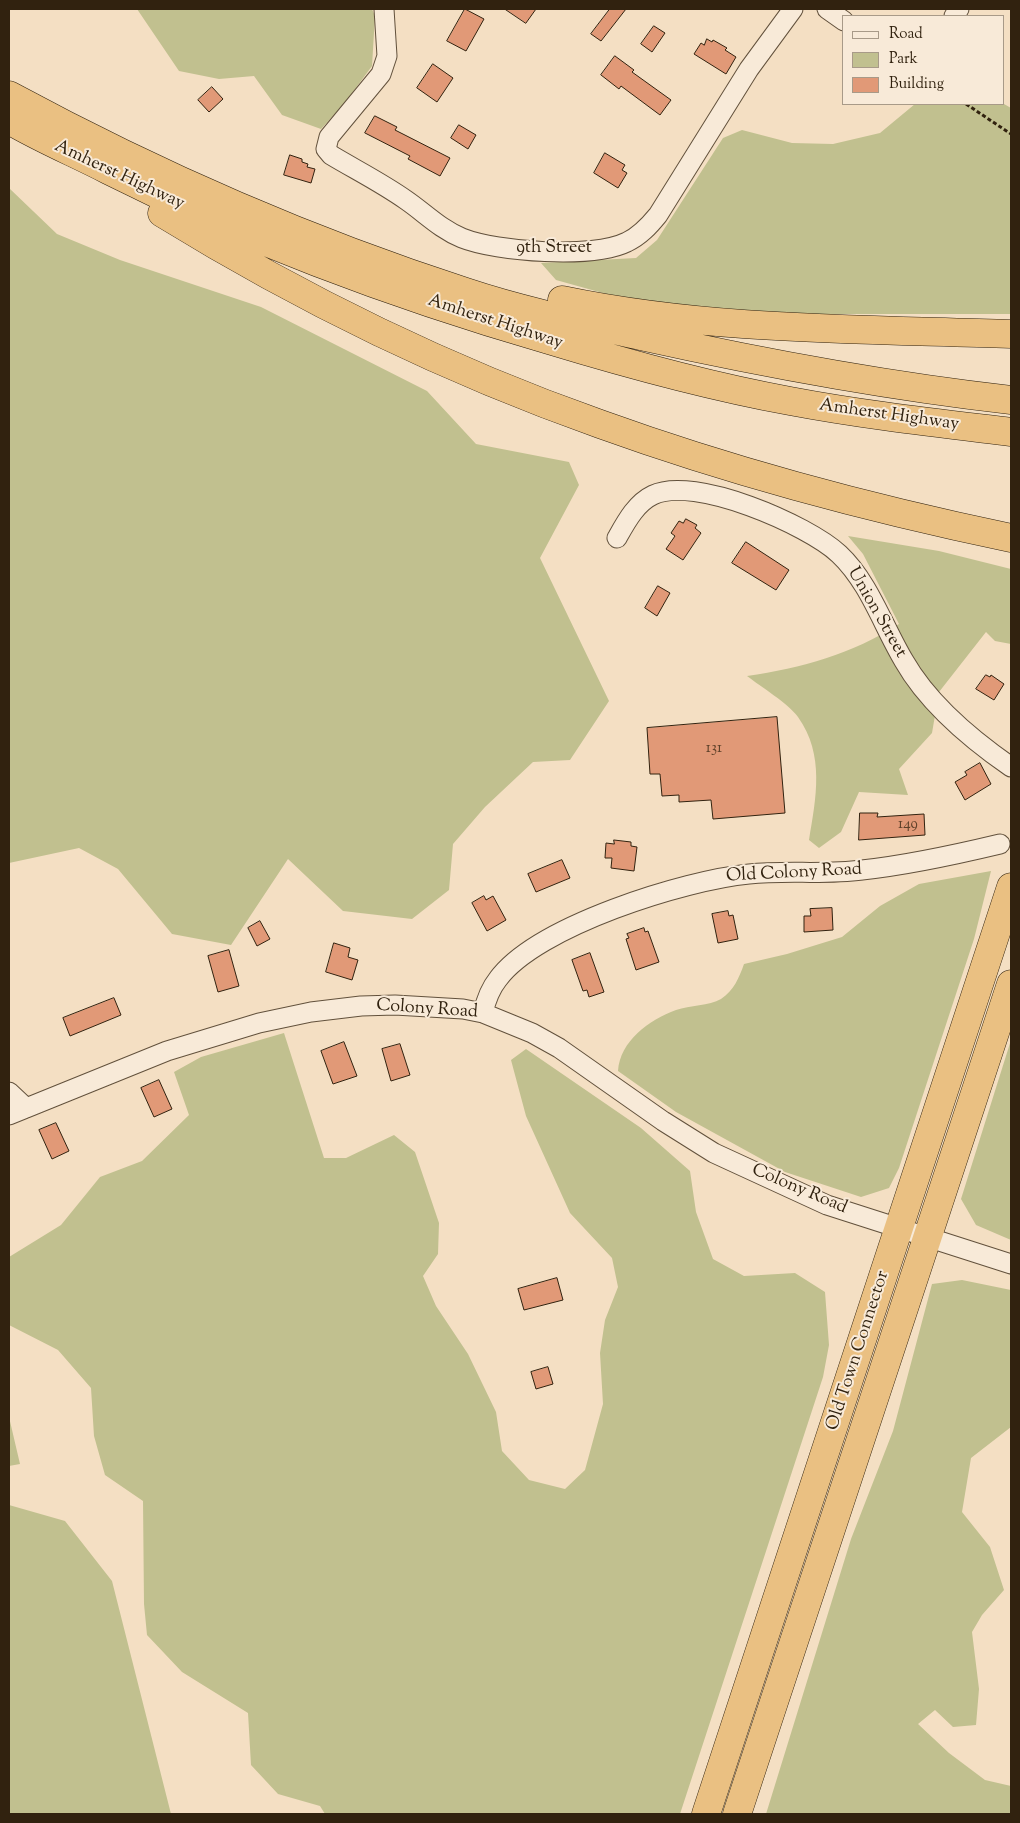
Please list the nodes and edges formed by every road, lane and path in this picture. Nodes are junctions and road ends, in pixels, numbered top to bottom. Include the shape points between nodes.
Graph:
1 (384, 9) edge
2 (792, 9) edge
3 (827, 9) edge
4 (842, 19) edge
5 (9, 95) edge
6 (968, 105) edge
7 (9, 120) edge
8 (1011, 134) edge
9 (46, 142) junction
10 (270, 220) junction
11 (1011, 334) edge
12 (1011, 400) edge
13 (1011, 432) edge
14 (617, 538) dead end
15 (1011, 538) edge
16 (1011, 767) edge
17 (1000, 844) dead end
18 (1011, 887) edge
19 (1011, 984) edge
20 (483, 1013) junction
21 (9, 1092) edge
22 (26, 1108) junction
23 (9, 1115) edge
24 (899, 1229) junction
25 (928, 1237) junction
26 (1011, 1264) edge
27 (706, 1814) edge
28 (737, 1814) edge

1 - 2 street, 9th Street via 386,56 381,74 326,142 326,149 407,200 441,228 463,238 505,249 580,251 625,243 646,229 658,215 738,85
3 - 4 street
5 - 10 highway, Amherst Highway via 161,172
6 - 8 path
7 - 9 highway, Amherst Highway
9 - 13 highway, Amherst Highway via 193,211 317,263 485,322 674,376 789,401 900,420
9 - 15 highway via 225,252 354,320 470,374 599,424 716,462 786,483
10 - 11 highway via 498,286 652,316 735,325
10 - 12 highway, Amherst Highway via 468,293 567,319 735,357
14 - 16 street, Union Street via 628,518 641,504 652,495 664,492 717,495 814,535 840,555 855,572 905,664 921,686 989,751
17 - 20 street, Old Colony Road via 907,865 859,871 750,874 685,885 624,906 538,944 499,977 488,994
18 - 24 highway, Old Town Connector
19 - 25 highway, Old Town Connector
20 - 22 street, Colony Road via 395,1004 311,1012 259,1023 167,1051
20 - 24 street, Colony Road via 532,1032 559,1048 663,1122 714,1153 827,1205
21 - 22 street
22 - 23 street, Colony Road
24 - 25 street, Colony Road
24 - 27 highway, Old Town Connector
25 - 26 street, Colony Road
25 - 28 highway, Old Town Connector

